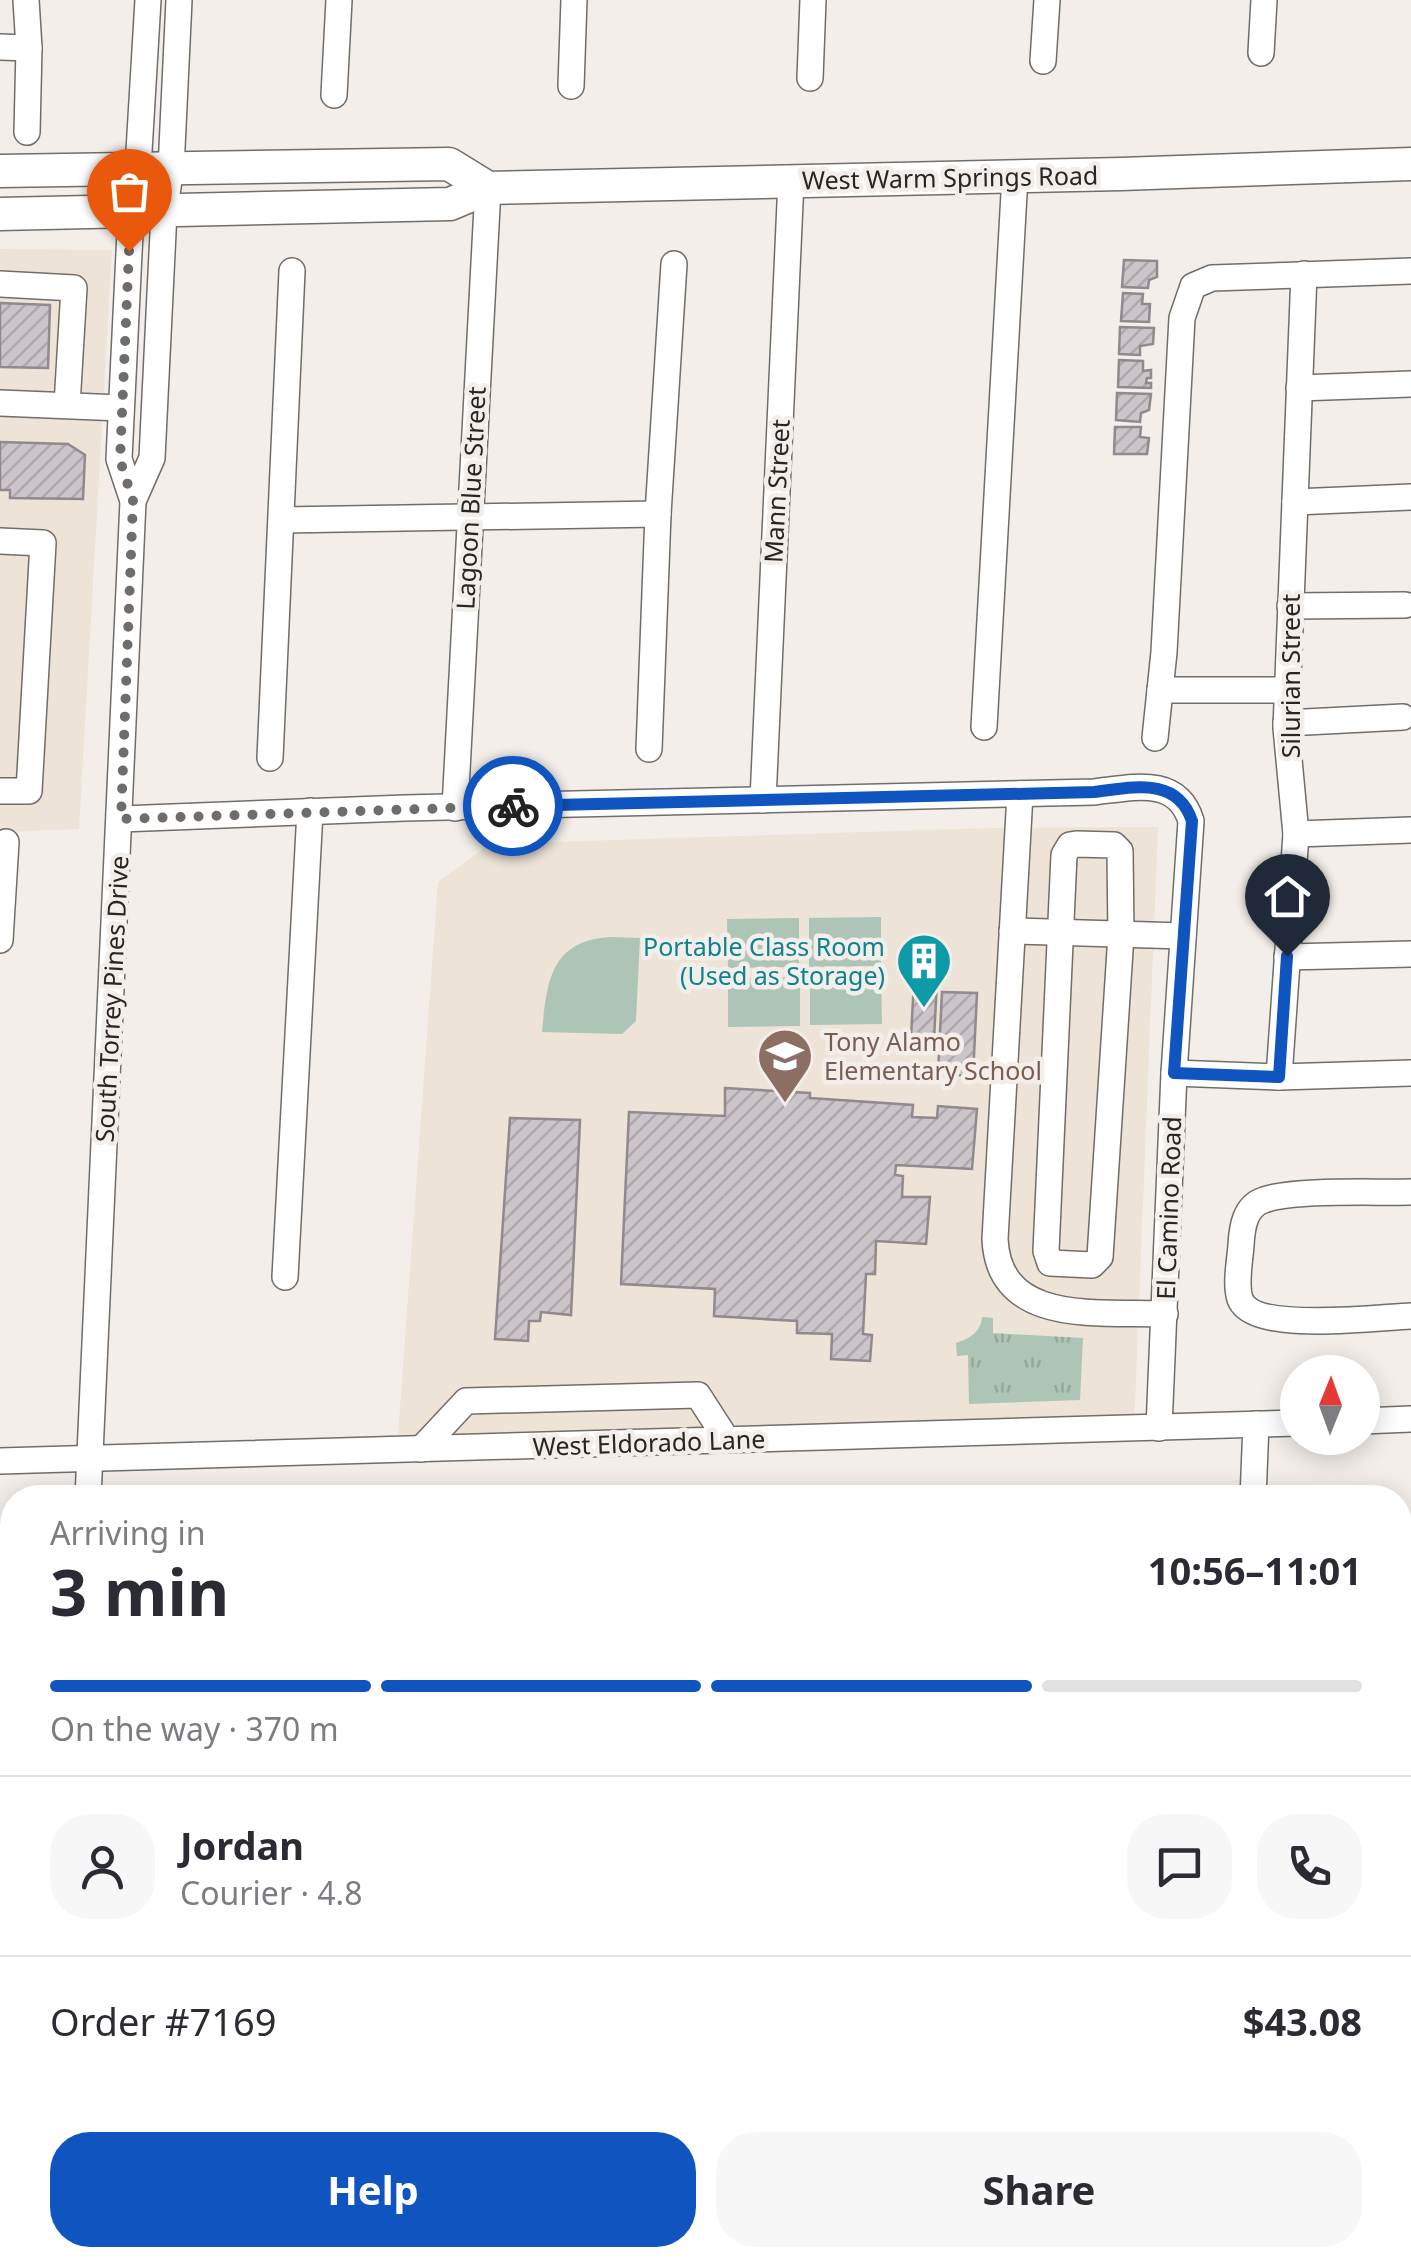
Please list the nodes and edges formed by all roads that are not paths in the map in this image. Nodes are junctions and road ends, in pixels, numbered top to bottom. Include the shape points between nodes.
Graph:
1 (26, 0) edge
2 (148, 0) edge
3 (179, 0) edge
4 (339, 0) edge
5 (574, 0) edge
6 (813, 0) edge
7 (1047, 0) edge
8 (1264, 0) edge
9 (0, 47) edge
10 (30, 48) junction
11 (1262, 52) dead end
12 (1044, 61) dead end
13 (810, 78) dead end
14 (571, 86) dead end
15 (334, 95) dead end
16 (26, 132) dead end
17 (1411, 164) edge
18 (154, 168) junction
19 (0, 170) edge
20 (1015, 176) junction
21 (792, 181) junction
22 (488, 188) junction
23 (147, 212) junction
24 (0, 214) edge
25 (674, 264) dead end
26 (1411, 270) edge
27 (292, 271) dead end
28 (1304, 274) junction
29 (0, 284) edge
30 (1411, 384) edge
31 (1299, 388) junction
32 (0, 402) edge
33 (67, 405) junction
34 (121, 408) junction
35 (1411, 497) edge
36 (133, 501) junction
37 (1294, 502) junction
38 (658, 514) junction
39 (470, 516) junction
40 (282, 520) junction
41 (0, 541) edge
42 (1290, 606) junction
43 (1405, 606) dead end
44 (1160, 690) junction
45 (1287, 690) junction
46 (1403, 717) dead end
47 (1286, 723) junction
48 (984, 727) dead end
49 (1154, 738) dead end
50 (649, 748) dead end
51 (270, 758) dead end
52 (0, 791) edge
53 (1020, 794) junction
54 (763, 800) junction
55 (454, 808) junction
56 (310, 811) junction
57 (121, 819) junction
58 (1411, 830) edge
59 (1296, 834) junction
60 (6, 842) dead end
61 (1, 896) edge
62 (1012, 931) junction
63 (1060, 933) junction
64 (1120, 935) junction
65 (1184, 936) junction
66 (0, 940) edge
67 (1411, 954) edge
68 (1287, 956) junction
69 (1174, 1073) junction
70 (1411, 1073) edge
71 (1279, 1077) junction
72 (1411, 1192) edge
73 (1071, 1265) junction
74 (285, 1278) dead end
75 (1069, 1310) junction
76 (1165, 1314) junction
77 (1411, 1316) edge
78 (1411, 1419) edge
79 (1380, 1420) edge
80 (1280, 1423) edge
81 (1256, 1424) junction
82 (1159, 1428) junction
83 (726, 1440) junction
84 (421, 1449) junction
85 (90, 1459) junction
86 (0, 1461) edge
87 (89, 1485) edge
88 (1253, 1485) edge

1 - 10 street
2 - 18 street, South Torrey Pines Drive
3 - 18 street, South Torrey Pines Drive
4 - 15 street
5 - 14 street
6 - 13 street
7 - 12 street
8 - 11 street
9 - 10 street
10 - 16 street
17 - 20 main road, West Warm Springs Road
18 - 19 main road
18 - 22 main road via 450,164
18 - 23 street, South Torrey Pines Drive
20 - 21 main road, West Warm Springs Road
20 - 48 street
21 - 22 main road, West Warm Springs Road
21 - 54 street, Mann Street
22 - 23 main road, West Warm Springs Road via 450,204
22 - 39 street, Lagoon Blue Street
23 - 24 main road, West Warm Springs Road
23 - 34 street, South Torrey Pines Drive
23 - 36 street, South Torrey Pines Drive via 152,458
25 - 38 street
26 - 28 street
27 - 40 street
28 - 31 street, Silurian Street
28 - 44 street via 1212,278 1193,286 1182,318
29 - 33 street via 74,288
30 - 31 street
31 - 37 street, Silurian Street
32 - 33 street
33 - 34 street
34 - 36 street, South Torrey Pines Drive via 120,460
35 - 37 street
36 - 57 street, South Torrey Pines Drive
37 - 42 street, Silurian Street
38 - 39 street
38 - 50 street
39 - 40 street
39 - 55 street, Lagoon Blue Street
40 - 51 street
41 - 52 street via 44,542 29,791
42 - 43 street
42 - 45 street, Silurian Street
44 - 45 street
44 - 49 street
45 - 47 street, Silurian Street
46 - 47 street
47 - 59 street, Silurian Street
53 - 54 street
53 - 62 street
53 - 65 street, El Camino Road via 1164,788 1192,821
54 - 55 street
55 - 56 street
56 - 57 street
56 - 74 street
57 - 85 street, South Torrey Pines Drive
58 - 59 street
59 - 68 street, Silurian Street
60 - 61 street
61 - 66 street
62 - 63 street
62 - 75 street via 995,1252 1003,1277 1024,1298
63 - 64 street
63 - 64 street via 1064,855 1076,844 1120,851
63 - 73 street via 1046,1251 1050,1263
64 - 65 street
64 - 73 street via 1100,1257 1092,1265
65 - 69 street, El Camino Road
67 - 68 street
68 - 71 street, Silurian Street
69 - 71 street
69 - 76 street, El Camino Road
70 - 71 street
72 - 77 street via 1260,1200 1244,1220 1238,1284 1245,1306 1268,1319
73 - 75 street
75 - 76 street
76 - 82 street, El Camino Road
78 - 79 street
80 - 81 street, West Eldorado Lane
81 - 82 street, West Eldorado Lane
81 - 88 street
82 - 83 street, West Eldorado Lane
83 - 84 street, West Eldorado Lane
83 - 84 street via 698,1395 524,1400 466,1402
84 - 85 street, West Eldorado Lane
85 - 86 street, West Eldorado Lane
85 - 87 street, South Torrey Pines Drive

